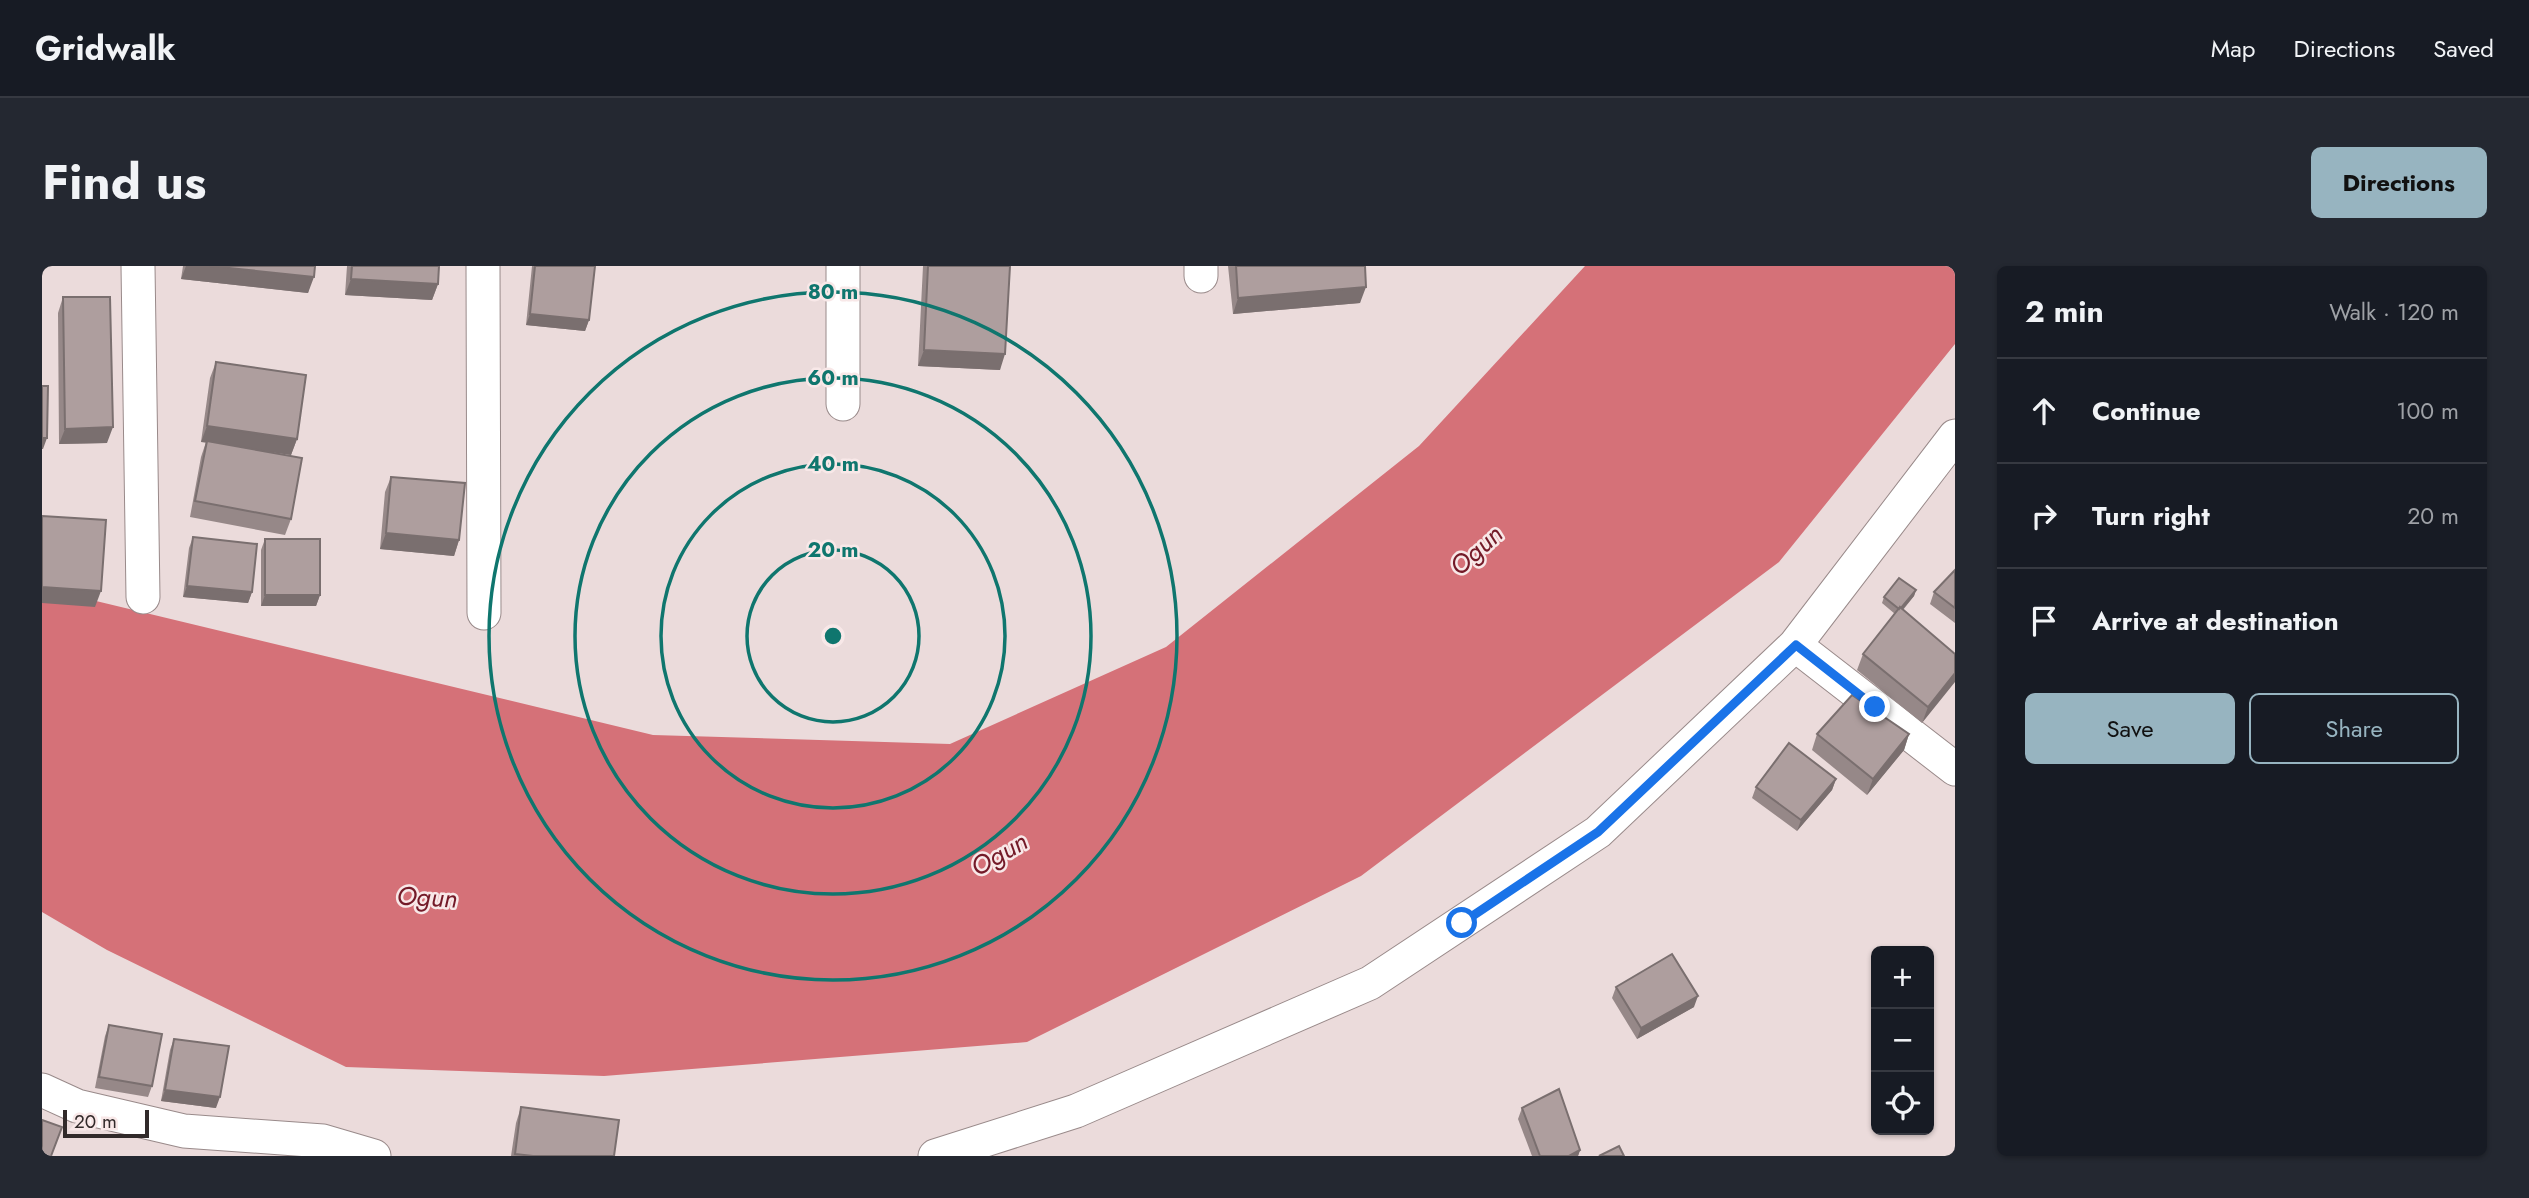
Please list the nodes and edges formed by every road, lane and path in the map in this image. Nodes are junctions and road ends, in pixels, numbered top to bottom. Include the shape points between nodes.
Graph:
1 (483, 266) edge
2 (843, 266) edge
3 (131, 267) edge
4 (843, 404) dead end
5 (1955, 436) edge
6 (143, 597) dead end
7 (484, 613) dead end
8 (1796, 645) junction
9 (1955, 769) edge
10 (42, 1090) edge
11 (374, 1156) edge
12 (935, 1156) edge

1 - 7 street
2 - 4 street
3 - 6 street
5 - 8 street
8 - 9 street
8 - 12 street via 1598,832 1370,983 1076,1111
10 - 11 street via 77,1106 184,1131 323,1141

